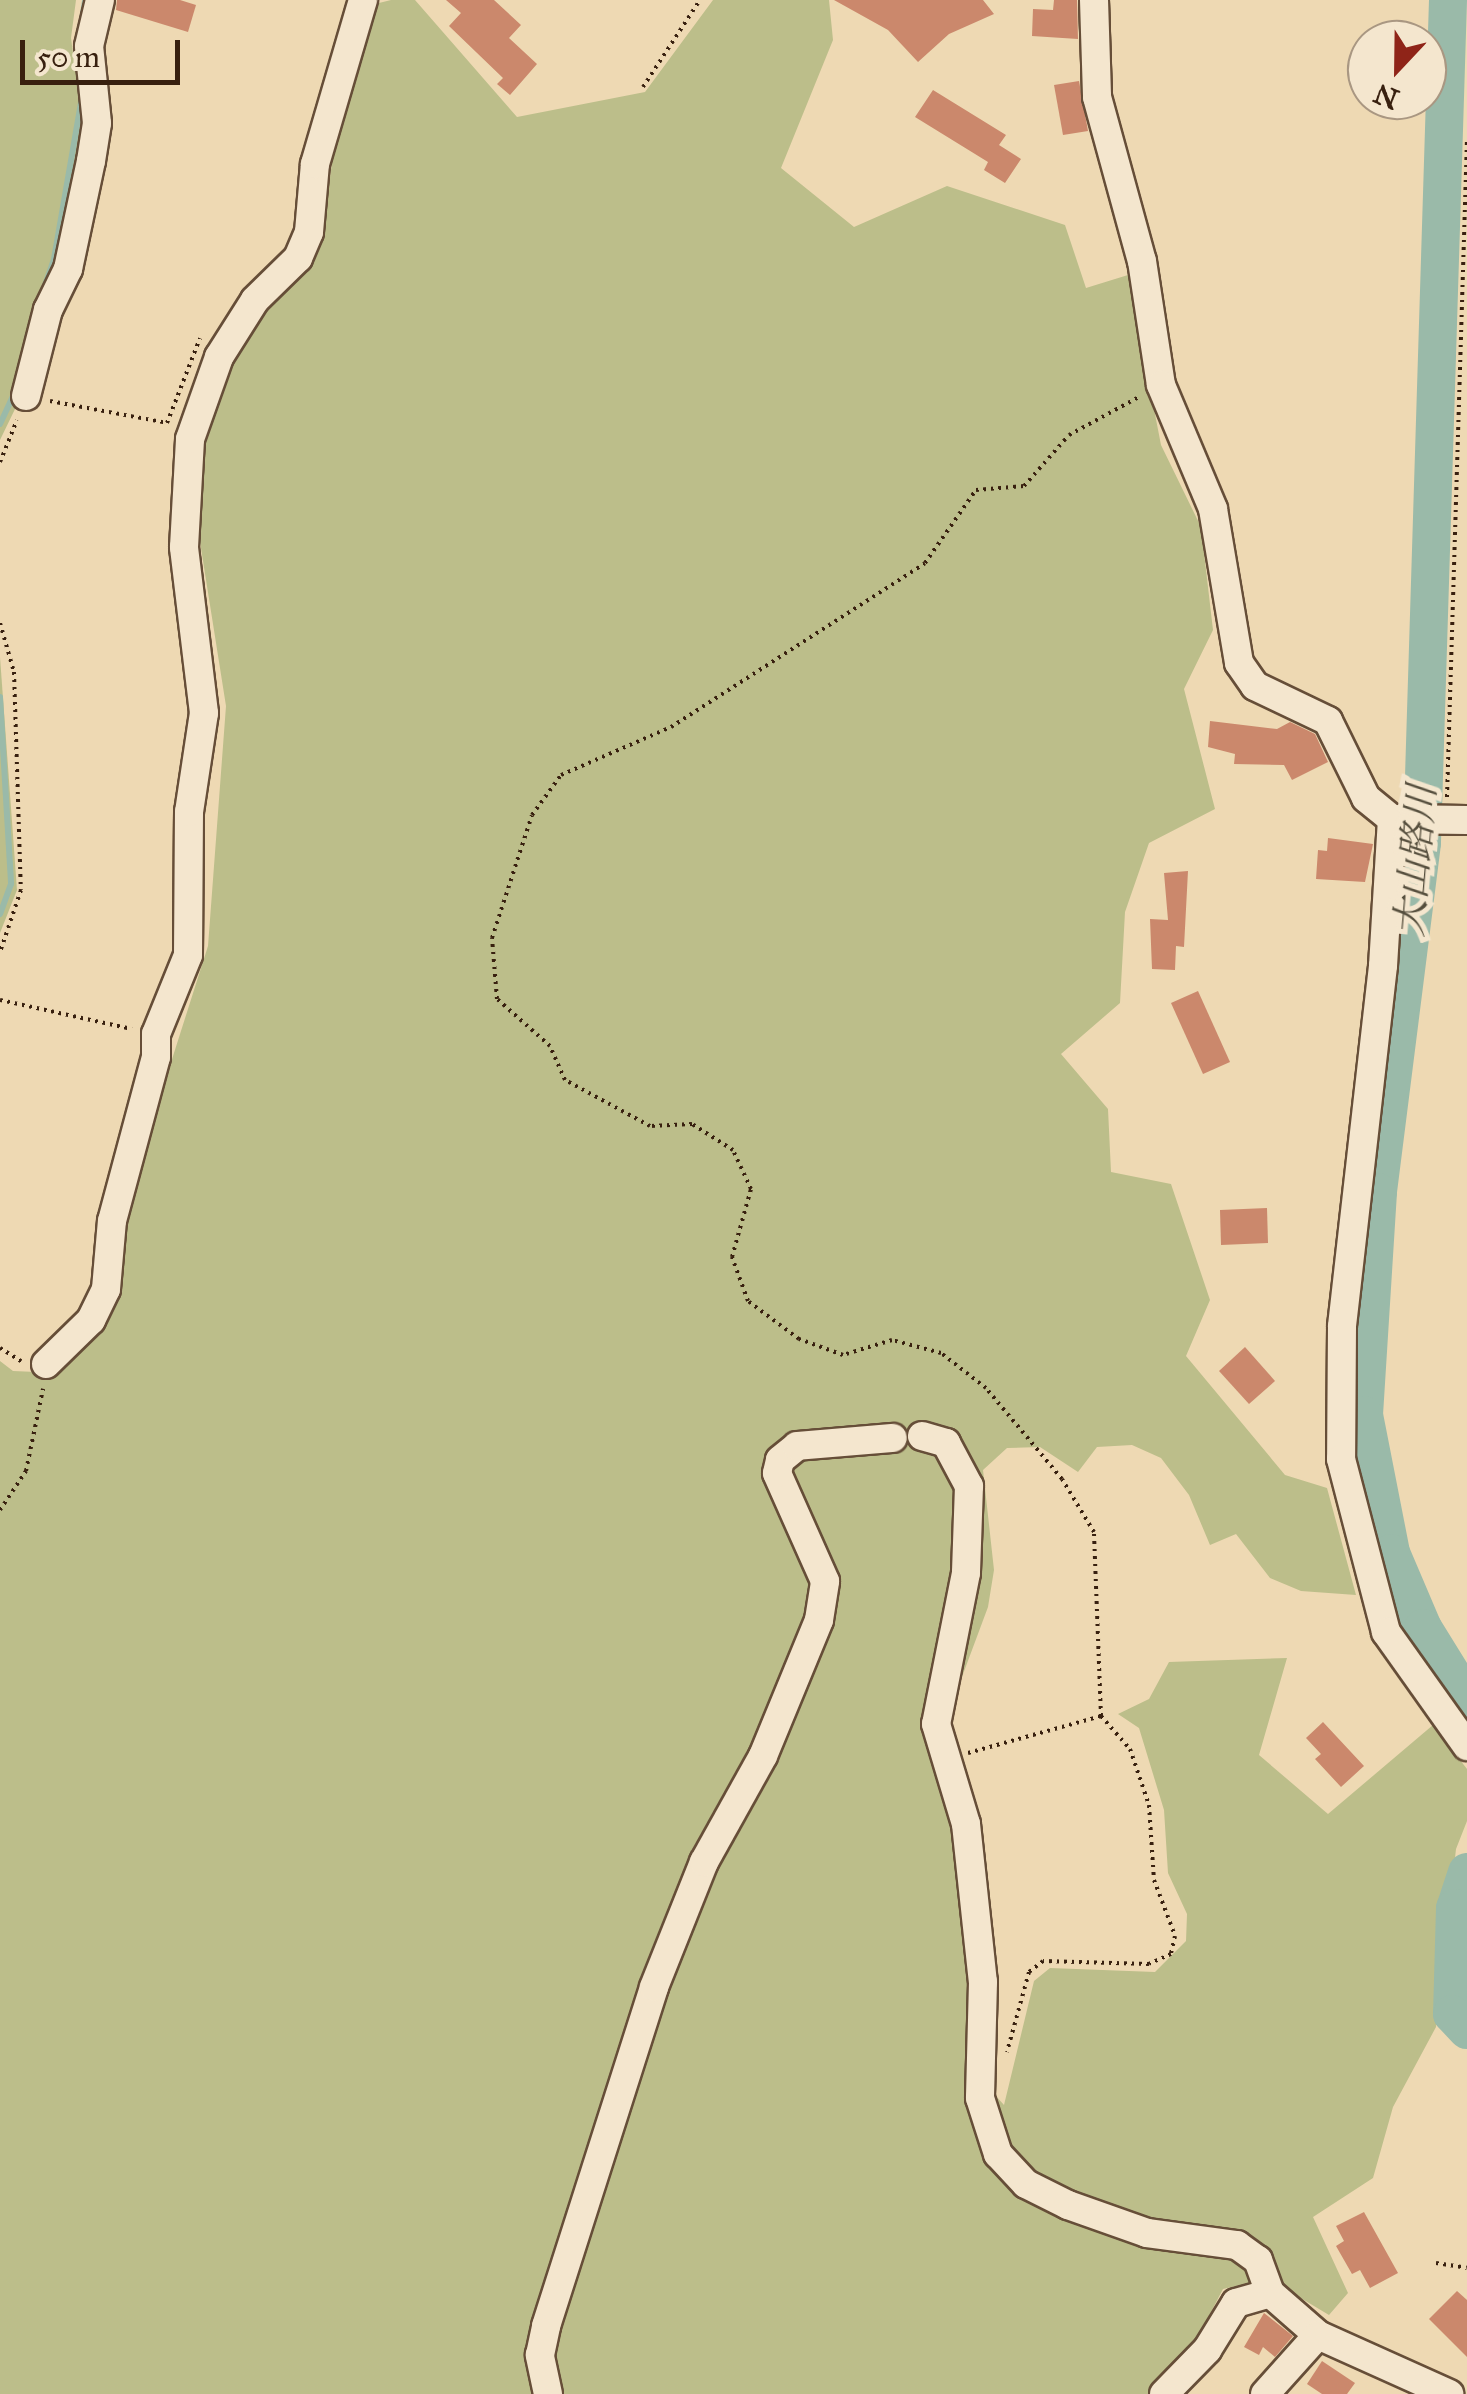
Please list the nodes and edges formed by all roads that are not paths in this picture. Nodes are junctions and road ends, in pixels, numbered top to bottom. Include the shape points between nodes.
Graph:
1 (100, 0) edge
2 (363, 0) edge
3 (1094, 0) edge
4 (26, 396) road end
5 (1397, 819) junction
6 (1457, 820) edge
7 (46, 1364) road end
8 (922, 1436) dead end
9 (894, 1438) dead end
10 (1467, 1746) edge
11 (1270, 2294) junction
12 (1318, 2335) junction
13 (548, 2394) edge
14 (1164, 2394) edge
15 (1265, 2394) edge
16 (1449, 2394) edge

1 - 4 street via 89,46 97,123 90,161 68,268 48,310
2 - 7 street via 314,164 310,232 298,258 255,300 220,358 190,440 184,547 204,714 189,812 188,955 156,1034 156,1057 112,1221 106,1289 91,1320
3 - 5 street via 1097,97 1142,260 1161,386 1213,509 1239,663 1255,686 1328,721 1366,798
5 - 6 street
5 - 10 street via 1342,1327 1340,1459 1386,1632
8 - 11 street via 946,1443 968,1486 966,1572 936,1724 966,1824 985,2038 980,2098 998,2154 1026,2184 1068,2205 1147,2232 1237,2245 1258,2260
9 - 13 street via 797,1446 780,1460 777,1474 826,1581 819,1620 763,1756 704,1862 654,1987 546,2326 540,2356
11 - 12 street
11 - 14 street via 1236,2303 1208,2350
12 - 15 street
12 - 16 street

